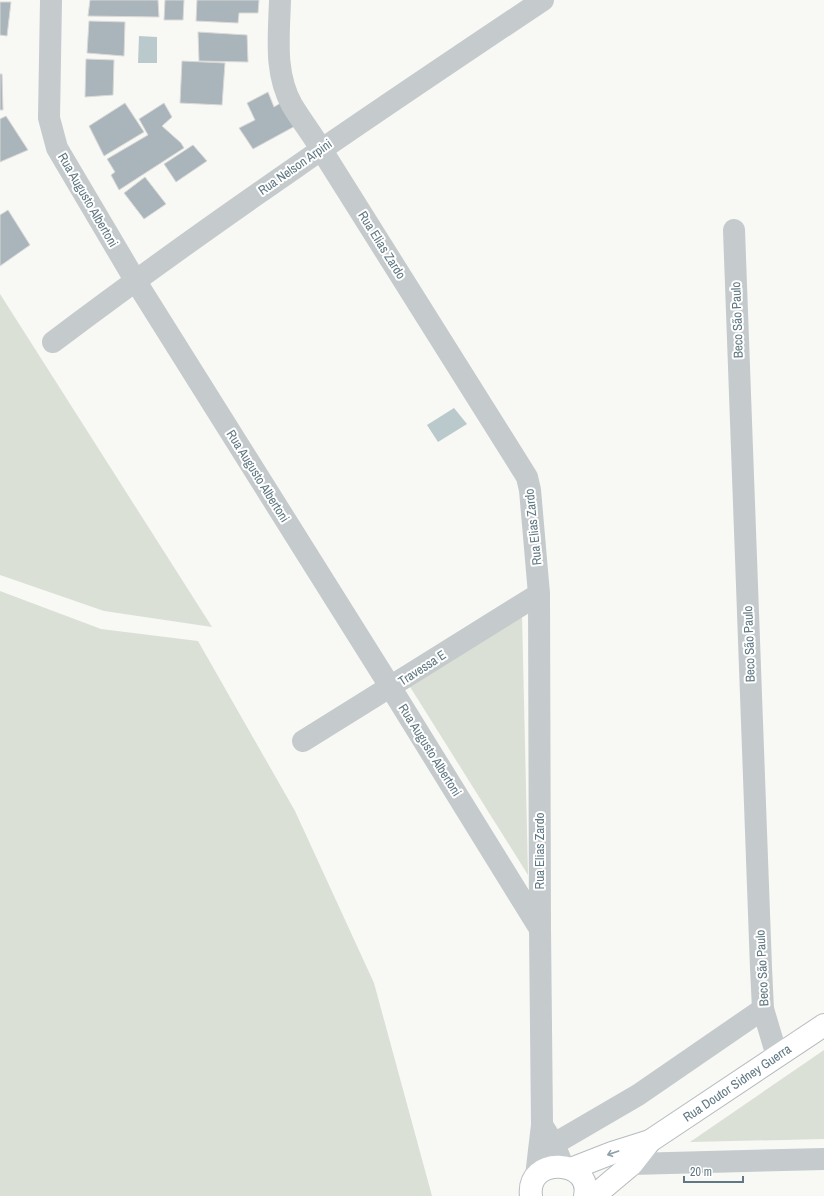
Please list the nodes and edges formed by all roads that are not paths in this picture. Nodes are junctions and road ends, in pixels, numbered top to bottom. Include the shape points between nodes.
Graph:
1 (51, 0) edge
2 (280, 0) edge
3 (543, 0) edge
4 (321, 148) junction
5 (734, 230) dead end
6 (135, 280) junction
7 (53, 342) dead end
8 (539, 594) junction
9 (391, 688) junction
10 (304, 741) dead end
11 (540, 929) junction
12 (763, 1009) junction
13 (824, 1025) edge
14 (777, 1056) junction
15 (542, 1125) junction
16 (650, 1141) junction
17 (554, 1144) junction
18 (824, 1159) edge
19 (632, 1164) junction
20 (567, 1167) junction
21 (530, 1188) edge
22 (585, 1196) edge
23 (594, 1196) edge

1 - 6 street, Rua Augusto Albertoni via 49,118 57,148
2 - 4 street, Rua Elias Zardo via 278,51 281,74 292,104
3 - 4 street, Rua Nelson Arpini
4 - 6 street, Rua Nelson Arpini
4 - 8 street, Rua Elias Zardo via 527,477 533,504
5 - 12 street, Beco São Paulo
6 - 7 street, Rua Nelson Arpini
6 - 9 street, Rua Augusto Albertoni
8 - 9 street, Travessa E
8 - 11 street, Rua Elias Zardo
9 - 10 street, Travessa E
9 - 11 street, Rua Augusto Albertoni
11 - 15 street, Rua Elias Zardo
12 - 14 street, Beco São Paulo
12 - 17 street via 638,1095
13 - 14 main road, Rua Doutor Sidney Guerra
14 - 16 main road, Rua Doutor Sidney Guerra
15 - 17 street
15 - 21 street, Rua Elias Zardo
16 - 19 main road, Rua Doutor Sidney Guerra
16 -> 20 main road, Rua Doutor Sidney Guerra
17 - 20 street
18 - 19 street
19 - 23 main road, Rua Doutor Sidney Guerra
20 - 21 main road, Rua Doutor Sidney Guerra via 548,1167
20 - 22 main road via 582,1179

